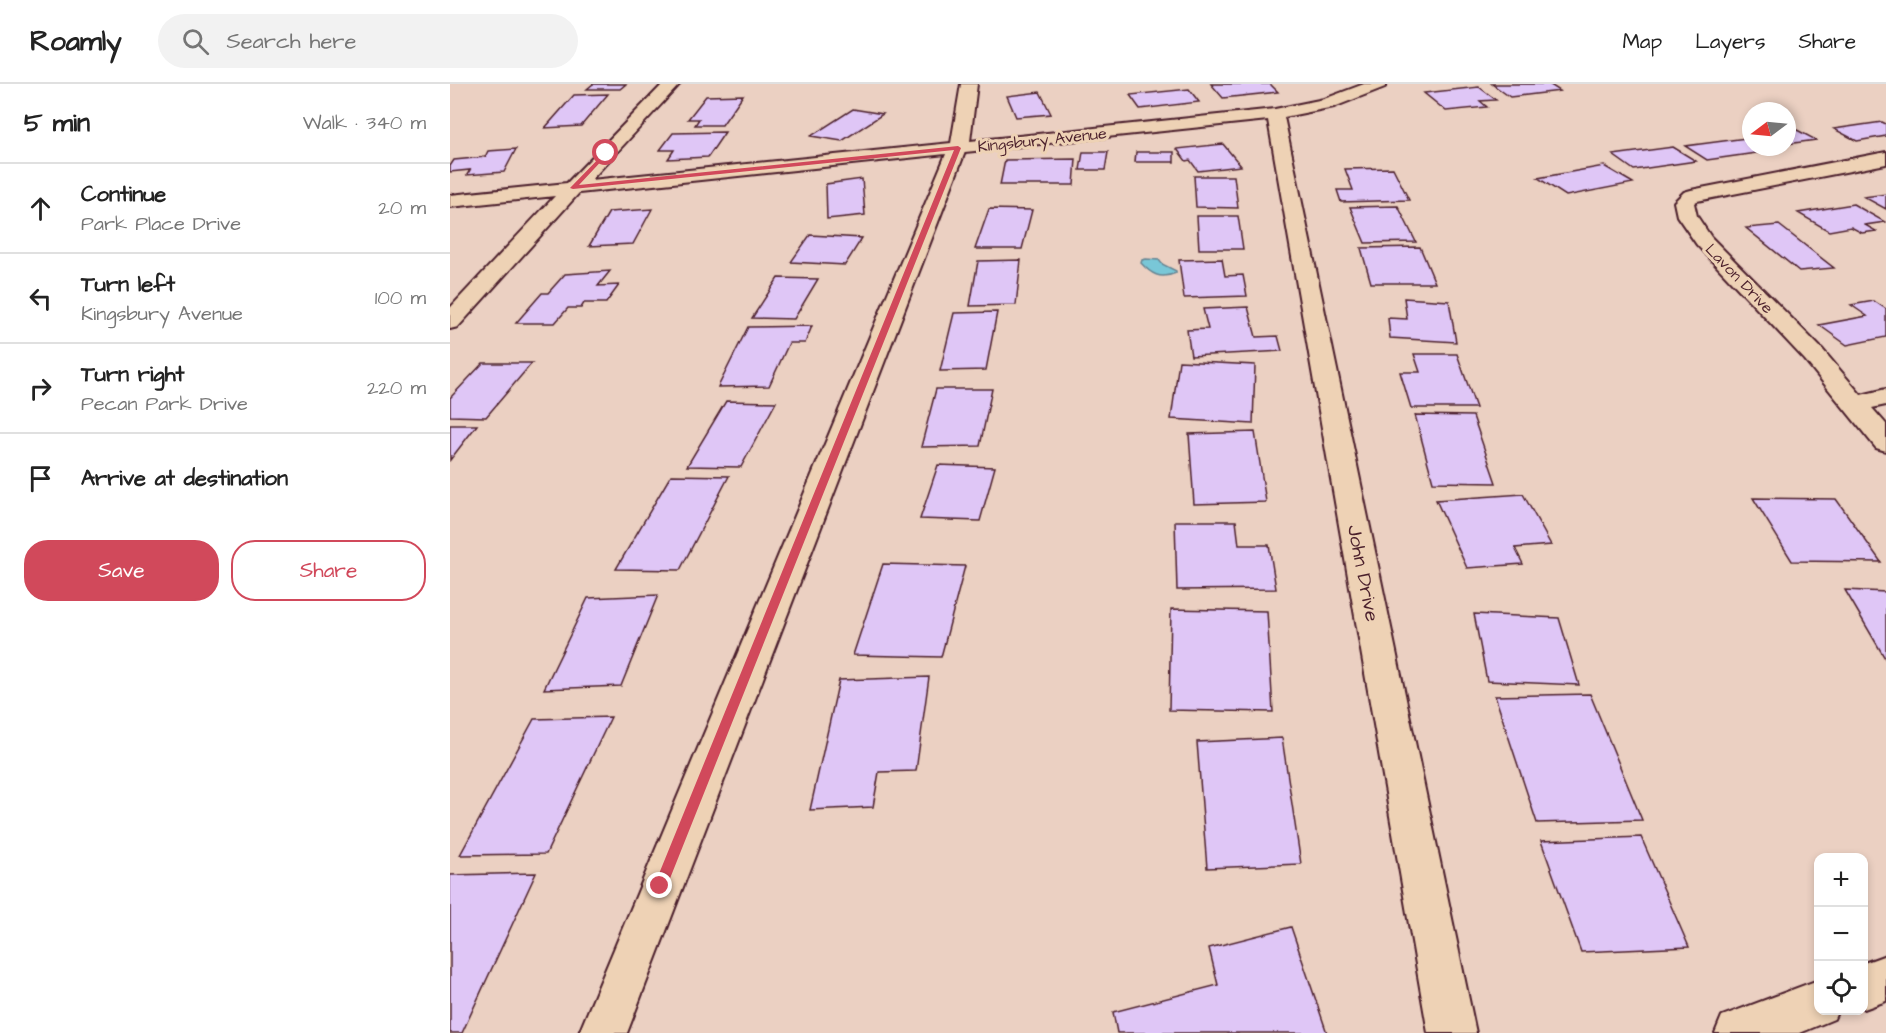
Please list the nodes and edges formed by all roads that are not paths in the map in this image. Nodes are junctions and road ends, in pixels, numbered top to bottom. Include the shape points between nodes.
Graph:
1 (672, 84) edge
2 (969, 84) edge
3 (1379, 84) edge
4 (1275, 114) junction
5 (958, 148) junction
6 (1886, 158) edge
7 (573, 188) junction
8 (450, 201) edge
9 (450, 322) edge
10 (1886, 398) edge
11 (1855, 404) junction
12 (1886, 442) edge
13 (1886, 978) edge
14 (1868, 984) edge
15 (1814, 1005) edge
16 (603, 1033) edge
17 (1452, 1033) edge
18 (1739, 1033) edge

1 - 7 street
2 - 5 street
3 - 4 street, Kingsbury Avenue via 1328,103
4 - 5 street, Kingsbury Avenue
4 - 17 street, John Drive
5 - 7 street, Kingsbury Avenue
5 - 16 street
6 - 11 street, Lavon Drive via 1691,196 1684,202 1687,216 1704,241 1814,355
7 - 8 street, Kingsbury Avenue
7 - 9 street
10 - 11 street
11 - 12 street, Lavon Drive
13 - 14 street
15 - 18 street

